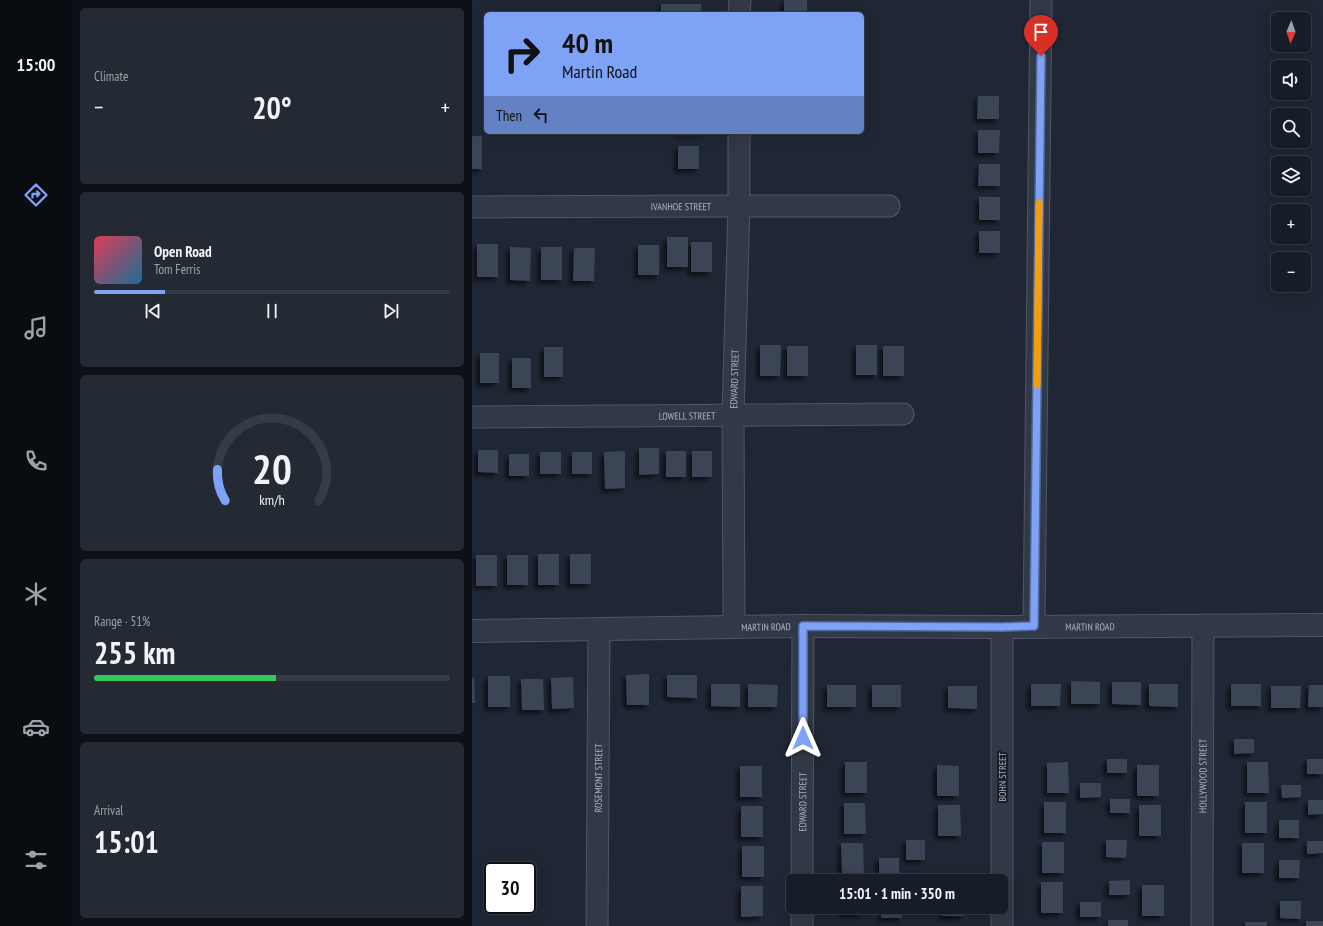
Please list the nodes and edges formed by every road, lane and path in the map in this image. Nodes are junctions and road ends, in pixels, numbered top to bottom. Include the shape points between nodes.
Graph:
1 (740, 0) edge
2 (1041, 0) edge
3 (739, 12) edge
4 (739, 134) edge
5 (738, 206) junction
6 (889, 206) dead end
7 (472, 207) edge
8 (903, 414) dead end
9 (733, 416) junction
10 (472, 417) edge
11 (1323, 625) edge
12 (803, 626) junction
13 (1034, 626) junction
14 (1203, 626) junction
15 (734, 627) junction
16 (1002, 627) junction
17 (599, 630) junction
18 (472, 631) edge
19 (802, 874) edge
20 (802, 914) edge
21 (597, 926) edge
22 (802, 926) edge
23 (1002, 926) edge
24 (1202, 926) edge

1 - 3 street
2 - 13 street
4 - 5 street, EDWARD STREET
5 - 6 street, IVANHOE STREET
5 - 7 street, IVANHOE STREET
5 - 9 street, EDWARD STREET
8 - 9 street, LOWELL STREET
9 - 10 street, LOWELL STREET
9 - 15 street, EDWARD STREET
11 - 14 street, MARTIN ROAD
12 - 15 street, MARTIN ROAD
12 - 16 street, MARTIN ROAD
12 - 19 street, EDWARD STREET
13 - 14 street, MARTIN ROAD
13 - 16 street, MARTIN ROAD
14 - 24 street, HOLLYWOOD STREET
15 - 17 street, MARTIN ROAD
16 - 23 street, BOHN STREET
17 - 18 street, MARTIN ROAD
17 - 21 street, ROSEMONT STREET
20 - 22 street

